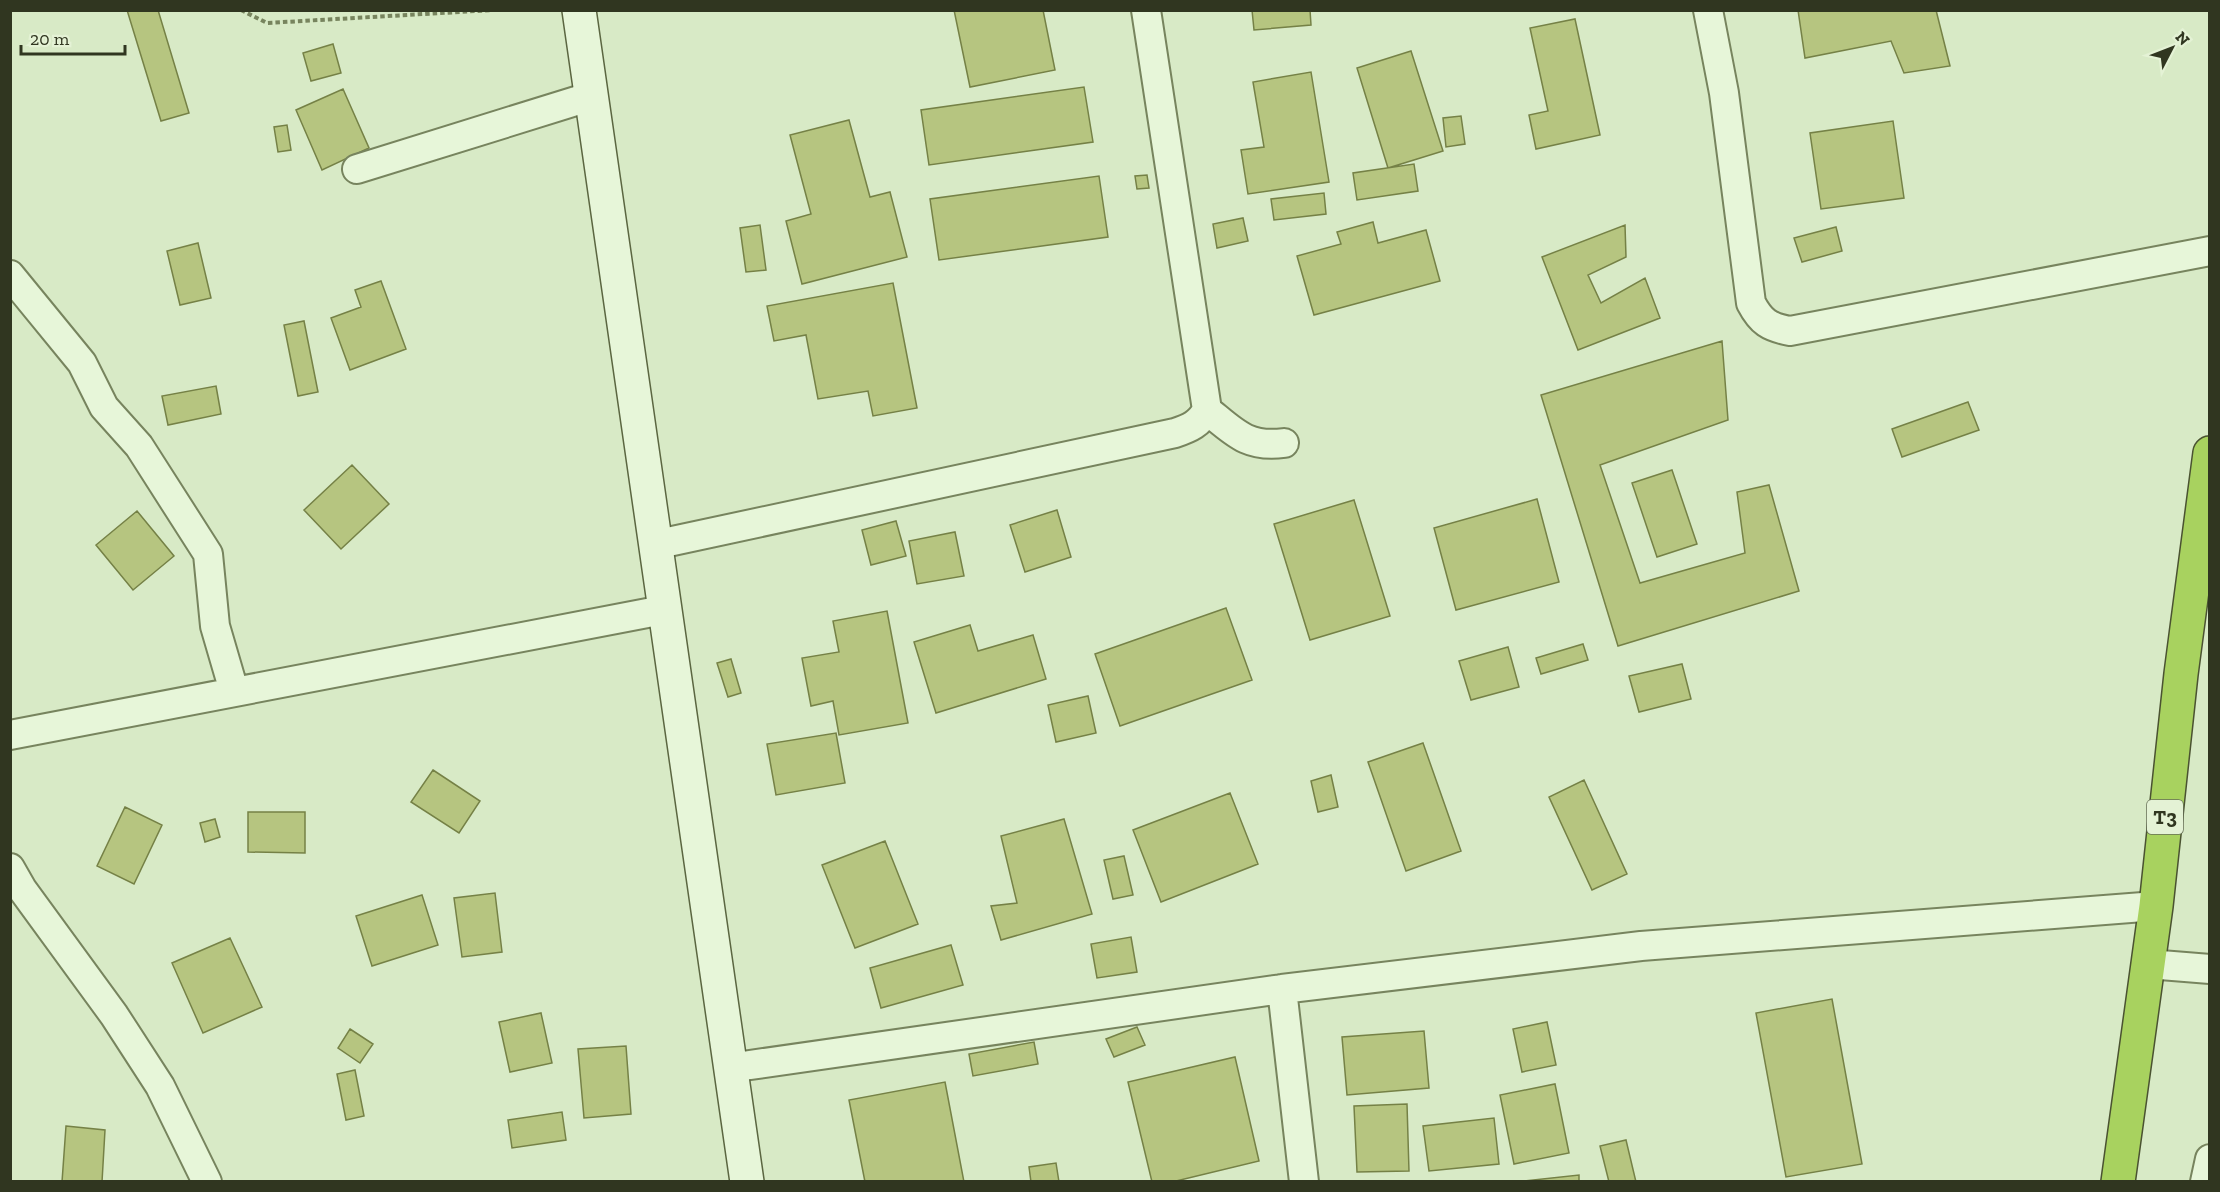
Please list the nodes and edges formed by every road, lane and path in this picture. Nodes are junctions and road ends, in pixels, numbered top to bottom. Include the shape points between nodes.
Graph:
1 (241, 10) edge
2 (494, 10) edge
3 (579, 10) edge
4 (1146, 10) edge
5 (1708, 10) edge
6 (592, 96) junction
7 (357, 170) dead end
8 (2210, 251) edge
9 (10, 275) edge
10 (1207, 410) junction
11 (1284, 443) dead end
12 (2210, 453) edge
13 (654, 545) junction
14 (663, 610) junction
15 (234, 692) junction
16 (10, 735) edge
17 (10, 868) edge
18 (2156, 906) junction
19 (2148, 964) junction
20 (2210, 969) edge
21 (1282, 989) junction
22 (729, 1068) junction
23 (2210, 1159) edge
24 (207, 1182) edge
25 (747, 1182) edge
26 (1304, 1182) edge
27 (2118, 1182) edge
28 (2205, 1182) edge

1 - 2 path via 267,23
3 - 6 street
4 - 10 street
5 - 8 street via 1724,93 1751,303 1760,319 1772,328 1790,331
6 - 7 street
6 - 13 street
9 - 15 street via 82,363 104,407 139,446 208,554 215,626
10 - 11 street via 1239,436 1263,446
10 - 13 street via 1191,428 1175,433
12 - 18 highway, T3
13 - 14 street
14 - 15 street
14 - 22 street
15 - 16 street
17 - 24 street via 160,1086
18 - 19 highway, T3
18 - 21 street via 1641,946
19 - 20 street
19 - 27 highway, T3
21 - 22 street
21 - 26 street
22 - 25 street
23 - 28 street

